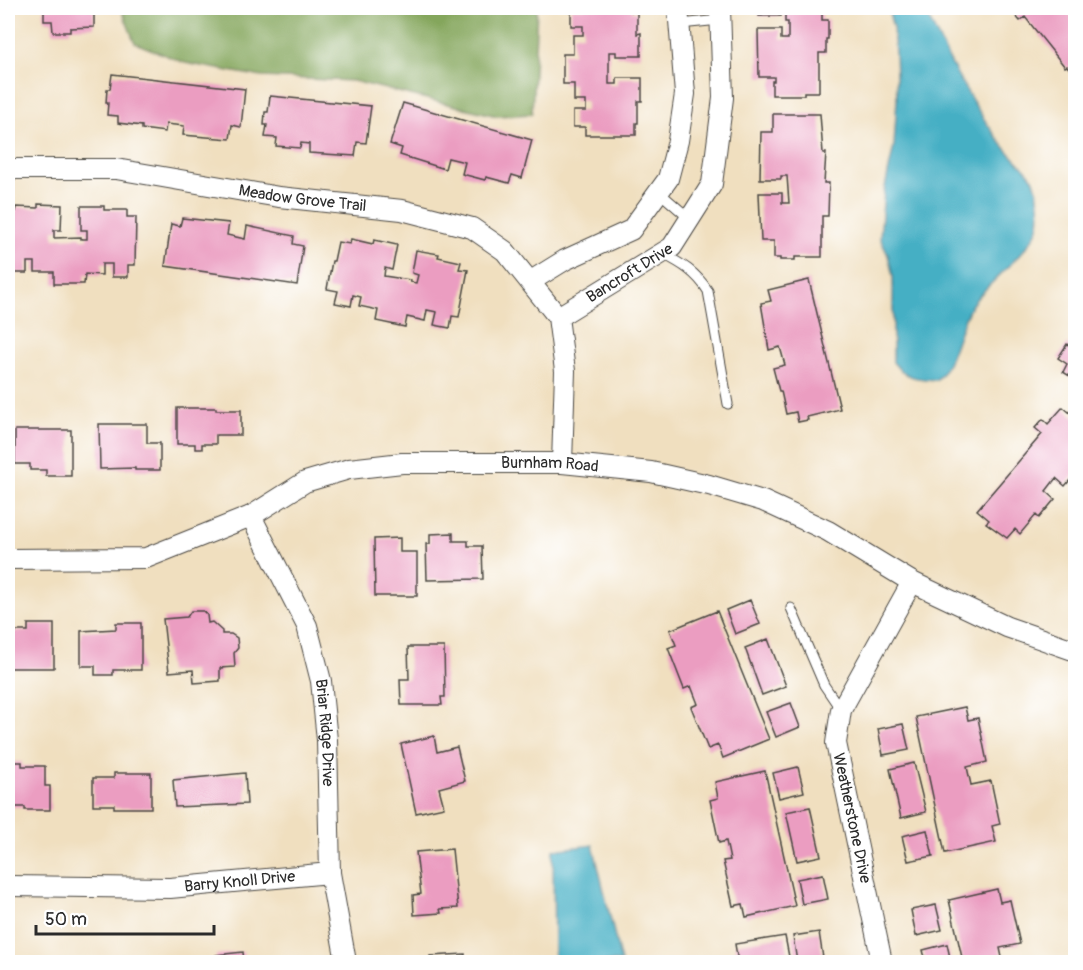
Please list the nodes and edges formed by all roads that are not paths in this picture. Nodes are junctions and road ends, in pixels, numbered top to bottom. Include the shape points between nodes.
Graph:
1 (720, 14) edge
2 (679, 16) edge
3 (8, 169) edge
4 (659, 192) junction
5 (690, 219) junction
6 (661, 253) junction
7 (531, 281) junction
8 (558, 317) junction
9 (728, 404) dead end
10 (562, 463) junction
11 (251, 516) junction
12 (8, 559) edge
13 (912, 582) junction
14 (790, 608) dead end
15 (1074, 646) edge
16 (841, 710) junction
17 (330, 873) junction
18 (8, 886) edge
19 (346, 963) edge
20 (882, 963) edge

1 - 2 lane
1 - 5 street, Bancroft Drive via 723,98 712,184
2 - 4 street, Bancroft Drive via 685,94 668,179
3 - 7 street, Meadow Grove Trail via 116,169 279,197 402,210 472,228 505,251
4 - 5 lane
4 - 7 street, Bancroft Drive via 631,230 565,260
5 - 6 street, Bancroft Drive via 672,246
6 - 8 street, Bancroft Drive
6 - 9 lane via 699,277 708,291
7 - 8 street, Meadow Grove Trail
8 - 10 street via 565,371
10 - 11 street, Burnham Road via 402,463 349,469 305,482
10 - 13 street, Burnham Road via 651,472 763,501 828,531
11 - 12 street, Burnham Road via 146,558
11 - 17 street, Briar Ridge Drive via 307,626 321,681 327,740
13 - 15 street, Burnham Road via 1007,627
13 - 16 street, Weatherstone Drive
14 - 16 lane via 824,685
16 - 20 street, Weatherstone Drive via 836,743
17 - 18 street, Barry Knoll Drive via 170,888
17 - 19 street, Briar Ridge Drive

